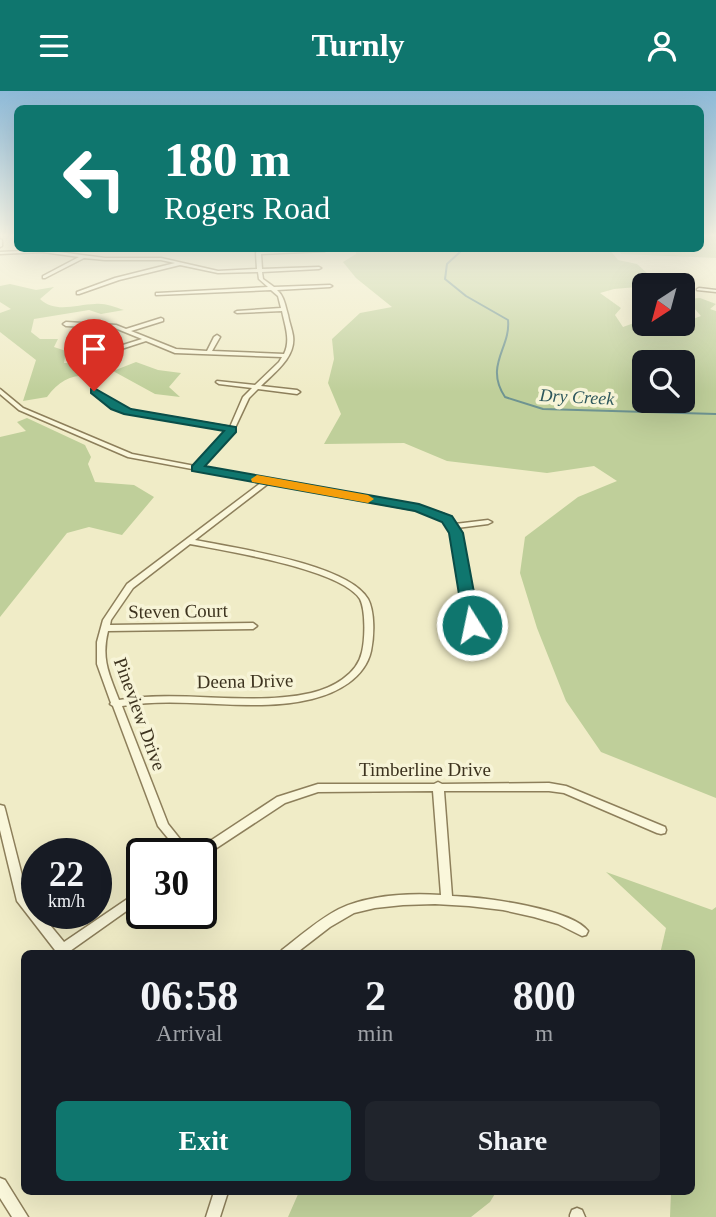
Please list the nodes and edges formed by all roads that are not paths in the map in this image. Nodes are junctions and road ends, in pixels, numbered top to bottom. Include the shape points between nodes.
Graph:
1 (97, 287) edge
2 (270, 287) edge
3 (320, 287) edge
4 (274, 289) junction
5 (699, 289) dead end
6 (716, 291) edge
7 (79, 293) dead end
8 (158, 294) dead end
9 (284, 309) junction
10 (237, 312) dead end
11 (161, 320) dead end
12 (66, 324) dead end
13 (126, 331) junction
14 (218, 337) dead end
15 (145, 340) junction
16 (109, 351) dead end
17 (208, 352) junction
18 (286, 356) junction
19 (219, 382) dead end
20 (258, 386) junction
21 (0, 391) edge
22 (94, 391) dead end
23 (297, 392) dead end
24 (232, 429) junction
25 (196, 468) junction
26 (267, 481) junction
27 (488, 522) dead end
28 (454, 526) junction
29 (188, 541) junction
30 (253, 626) dead end
31 (104, 628) junction
32 (466, 641) dead end
33 (115, 704) junction
34 (438, 786) junction
35 (0, 809) edge
36 (661, 830) dead end
37 (173, 838) edge
38 (217, 842) edge
39 (447, 901) junction
40 (126, 906) edge
41 (582, 931) dead end
42 (62, 950) edge
43 (67, 950) edge
44 (291, 950) edge
45 (0, 1185) edge
46 (219, 1195) edge
47 (22, 1217) edge
48 (213, 1217) edge

1 - 7 street
2 - 4 street
3 - 4 street
4 - 8 street
4 - 9 street
5 - 6 street
9 - 10 street
9 - 18 street via 291,338
11 - 13 street
12 - 13 street via 105,325
13 - 15 street
14 - 17 street
15 - 16 street
15 - 17 street via 167,349
17 - 18 street
18 - 20 street
19 - 20 street
20 - 23 street
20 - 24 street via 240,404
21 - 25 street via 21,409 108,449
22 - 24 street via 128,412
24 - 25 street
25 - 26 street
26 - 28 street via 419,508
26 - 29 street, Pineview Drive
27 - 28 street
28 - 32 street via 472,625
29 - 31 street, Pineview Drive via 130,586
29 - 33 street, Deena Drive via 344,579 365,603 365,657 340,685 302,698
30 - 31 street, Steven Court
31 - 33 street, Pineview Drive via 102,664
33 - 37 street, Pineview Drive via 163,826
34 - 36 street, Timberline Drive via 566,790
34 - 38 street, Timberline Drive via 328,787 300,792 258,813
34 - 39 street
35 - 42 street via 23,901
39 - 41 street via 528,909 564,919
39 - 44 street via 354,908 326,922
40 - 43 street
45 - 47 street
46 - 48 street

